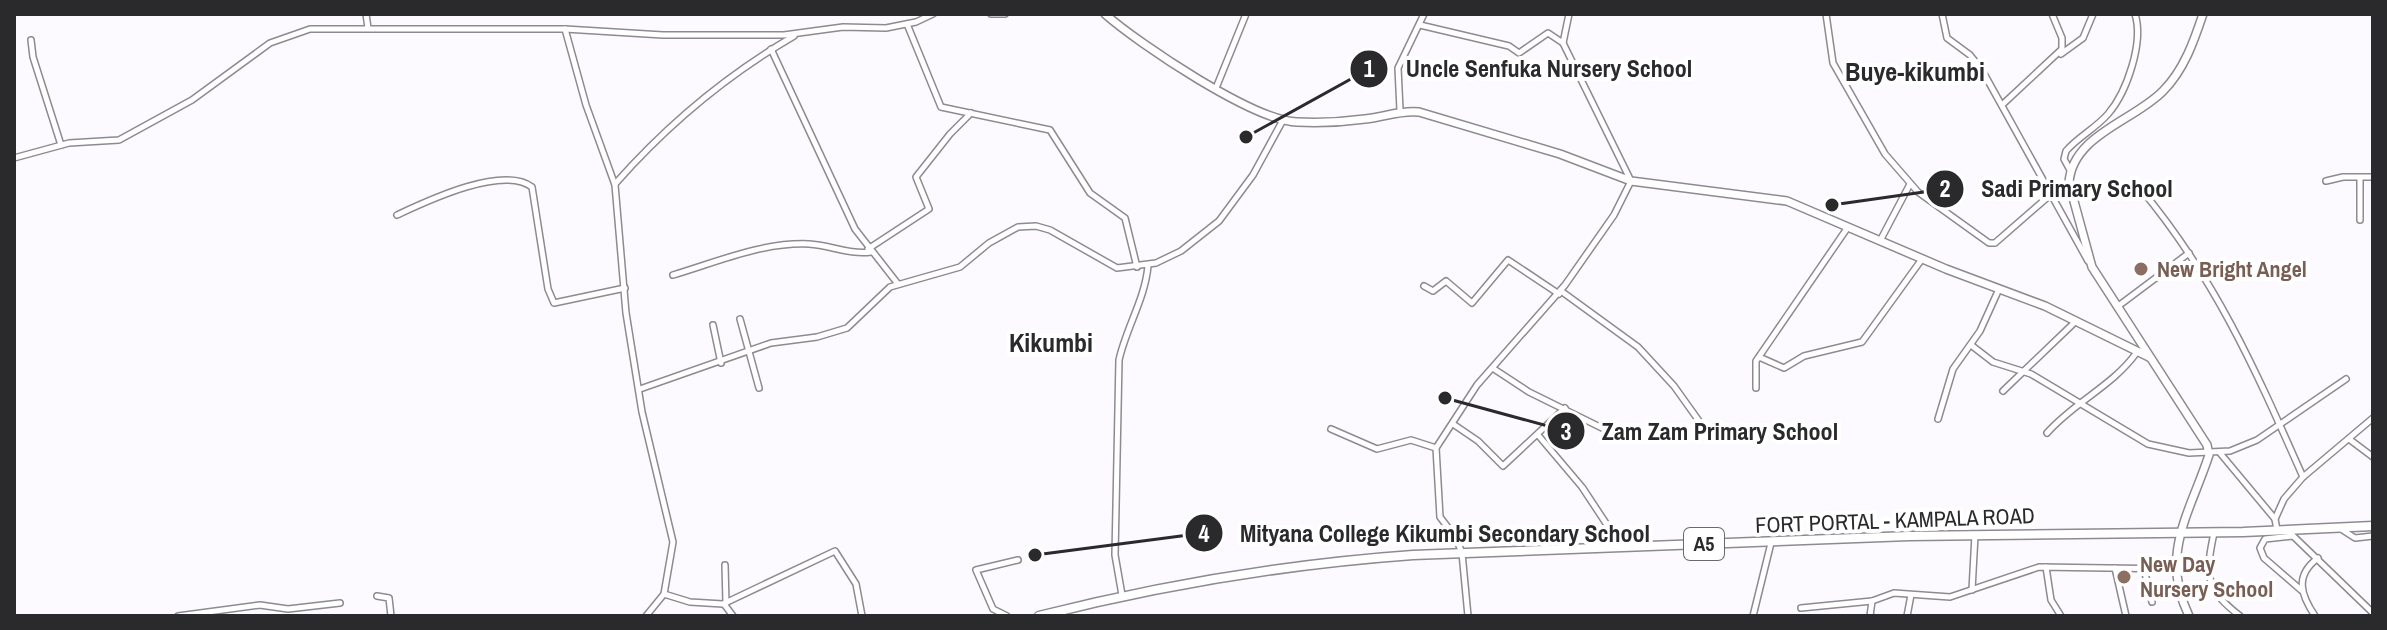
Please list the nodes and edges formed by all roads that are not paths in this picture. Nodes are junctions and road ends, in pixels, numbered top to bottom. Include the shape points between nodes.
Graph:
1 (366, 14) edge
2 (933, 14) edge
3 (991, 14) edge
4 (1005, 14) edge
5 (1105, 14) edge
6 (1246, 14) edge
7 (1424, 14) edge
8 (1569, 14) edge
9 (1826, 14) edge
10 (1942, 14) edge
11 (2052, 14) edge
12 (2093, 14) edge
13 (2135, 14) edge
14 (2203, 14) edge
15 (907, 24) junction
16 (1420, 25) junction
17 (368, 28) junction
18 (565, 29) junction
19 (799, 33) junction
20 (31, 40) dead end
21 (1563, 43) junction
22 (771, 49) junction
23 (2056, 57) junction
24 (1216, 88) junction
25 (2002, 105) junction
26 (1400, 110) junction
27 (971, 113) junction
28 (1283, 120) junction
29 (61, 145) junction
30 (14, 158) edge
31 (2070, 170) junction
32 (2373, 177) edge
33 (2360, 178) junction
34 (1631, 181) junction
35 (2326, 181) dead end
36 (1910, 184) junction
37 (615, 185) junction
38 (2140, 188) dead end
39 (2049, 196) junction
40 (397, 215) dead end
41 (2360, 220) dead end
42 (1848, 227) junction
43 (1881, 239) junction
44 (870, 250) junction
45 (2189, 253) junction
46 (1923, 259) junction
47 (1148, 266) junction
48 (1137, 267) junction
49 (2092, 267) junction
50 (673, 275) dead end
51 (898, 284) junction
52 (1424, 286) dead end
53 (625, 288) junction
54 (1999, 289) junction
55 (1560, 292) junction
56 (2116, 307) junction
57 (740, 319) dead end
58 (2074, 323) junction
59 (713, 325) dead end
60 (1971, 345) junction
61 (748, 352) junction
62 (2137, 352) junction
63 (1759, 357) junction
64 (2149, 357) junction
65 (721, 363) junction
66 (1494, 369) junction
67 (2026, 371) junction
68 (2346, 379) dead end
69 (759, 388) dead end
70 (1756, 388) dead end
71 (640, 389) junction
72 (2003, 391) dead end
73 (2079, 404) junction
74 (1565, 408) junction
75 (2373, 418) edge
76 (1938, 419) dead end
77 (1453, 424) junction
78 (2280, 425) junction
79 (1704, 428) dead end
80 (1331, 429) dead end
81 (1604, 429) dead end
82 (2047, 433) dead end
83 (1538, 435) junction
84 (2349, 439) junction
85 (1436, 448) junction
86 (2220, 453) junction
87 (2209, 455) junction
88 (2373, 457) edge
89 (2303, 477) junction
90 (2275, 519) junction
91 (2373, 526) edge
92 (2340, 528) junction
93 (2277, 531) junction
94 (2214, 532) junction
95 (2178, 533) junction
96 (2291, 533) junction
97 (1975, 535) junction
98 (2373, 536) edge
99 (1771, 543) junction
100 (1622, 549) junction
101 (1462, 553) junction
102 (2318, 558) junction
103 (1018, 560) dead end
104 (725, 565) dead end
105 (2046, 567) junction
106 (2115, 568) junction
107 (2144, 569) junction
108 (2175, 569) junction
109 (2301, 590) junction
110 (1972, 591) junction
111 (664, 594) junction
112 (1122, 595) junction
113 (1911, 595) junction
114 (377, 596) dead end
115 (1872, 601) junction
116 (2152, 602) dead end
117 (340, 603) dead end
118 (725, 604) junction
119 (1801, 608) dead end
120 (2373, 613) edge
121 (178, 616) edge
122 (391, 616) edge
123 (646, 616) edge
124 (733, 616) edge
125 (862, 616) edge
126 (1007, 616) edge
127 (1039, 616) edge
128 (1468, 616) edge
129 (1753, 616) edge
130 (1870, 616) edge
131 (1907, 616) edge
132 (2061, 616) edge
133 (2126, 616) edge
134 (2189, 616) edge
135 (2240, 616) edge
136 (2315, 616) edge

1 - 17 street
2 - 15 street
3 - 4 street
5 - 24 street
6 - 24 street
7 - 16 street
8 - 21 street
9 - 36 street via 1838,73 1885,154
10 - 25 street via 1947,38 1970,55
11 - 23 street via 2063,44
12 - 23 street via 2083,38
13 - 31 street via 2136,43 2127,77 2109,113 2066,151
14 - 31 street via 2192,48 2164,90 2082,149
15 - 19 street
15 - 27 street via 938,105
16 - 21 street via 1509,46 1519,53 1548,33
16 - 26 street via 1398,68
17 - 18 street
17 - 29 street via 310,29 270,43 192,100 119,140
18 - 19 street via 663,35
18 - 37 street
19 - 22 street
20 - 29 street
21 - 34 street
22 - 37 street via 705,97
22 - 44 street
23 - 25 street
24 - 28 street
25 - 39 street
26 - 28 street via 1366,119
26 - 34 street via 1560,154
27 - 44 street via 916,177 929,209
27 - 48 street via 1050,130 1090,193 1125,218
28 - 47 street via 1253,175 1219,221 1181,251
29 - 30 street
31 - 49 street via 2073,203
32 - 33 street
33 - 35 street
33 - 41 street
34 - 42 street via 1787,201
34 - 55 street
36 - 39 street via 1989,243
36 - 43 street
37 - 53 street
38 - 45 street
39 - 49 street
40 - 53 street via 446,192 526,182 532,187 554,303
42 - 43 street
42 - 63 street
43 - 46 street
44 - 50 street via 857,254 806,244 783,246
44 - 51 street
45 - 56 street
45 - 78 street via 2252,358
46 - 54 street
46 - 63 street via 1862,342 1804,356 1784,368
47 - 48 street
47 - 112 street via 1119,360 1115,555
48 - 51 street via 1104,264 1050,230 1028,225 1004,233 960,267
49 - 56 street
51 - 61 street via 847,328
52 - 55 street via 1433,291 1446,281 1472,303 1508,260
53 - 71 street
54 - 58 street
54 - 60 street
55 - 66 street
55 - 79 street via 1638,347
56 - 64 street
57 - 61 street
58 - 62 street
58 - 67 street
59 - 65 street
60 - 67 street via 2004,368
60 - 76 street via 1953,369
61 - 65 street
61 - 69 street
62 - 64 street
62 - 73 street via 2111,381
63 - 70 street
64 - 87 street via 2203,437
65 - 71 street
66 - 74 street
66 - 77 street via 1477,385
67 - 72 street
67 - 73 street
68 - 78 street
71 - 111 street via 673,542
73 - 82 street
73 - 87 street via 2157,447
74 - 81 street
74 - 83 street
75 - 84 street
77 - 83 street via 1500,466
77 - 85 street
78 - 86 street
78 - 89 street
80 - 85 street via 1377,449 1411,440
83 - 100 street via 1582,487
84 - 88 street
84 - 89 street
85 - 101 street via 1440,517
86 - 87 street
86 - 90 street
87 - 95 street
89 - 90 street
90 - 93 street
91 - 92 main road, FORT PORTAL - KAMPALA ROAD / A5
92 - 96 main road, FORT PORTAL - KAMPALA ROAD / A5
92 - 98 street via 2355,538
93 - 94 main road, FORT PORTAL - KAMPALA ROAD / A5
93 - 96 main road, FORT PORTAL - KAMPALA ROAD / A5
94 - 95 main road, FORT PORTAL - KAMPALA ROAD / A5
94 - 135 street via 2208,574 2215,596
95 - 97 main road, FORT PORTAL - KAMPALA ROAD / A5
95 - 108 street
96 - 102 street
96 - 109 street via 2265,539 2260,548 2264,558
97 - 99 main road, FORT PORTAL - KAMPALA ROAD / A5
97 - 110 street
99 - 100 main road, FORT PORTAL - KAMPALA ROAD / A5
99 - 129 street
100 - 101 main road, FORT PORTAL - KAMPALA ROAD / A5
101 - 112 main road, FORT PORTAL - KAMPALA ROAD / A5 via 1357,559
101 - 128 street
102 - 109 street via 2302,579
102 - 120 street
103 - 126 street via 976,570 993,609
104 - 118 street
105 - 106 street
105 - 110 street
105 - 132 street via 2051,600
106 - 107 street
106 - 133 street
107 - 108 street
107 - 116 street
108 - 134 street
109 - 136 street
110 - 113 street via 1943,598
111 - 118 street
111 - 123 street
112 - 127 main road, FORT PORTAL - KAMPALA ROAD / A5
113 - 115 street via 1894,593
113 - 131 street
114 - 122 street via 389,598
115 - 119 street
115 - 130 street
117 - 121 street via 288,609 260,605
118 - 124 street
118 - 125 street via 835,551 856,584

